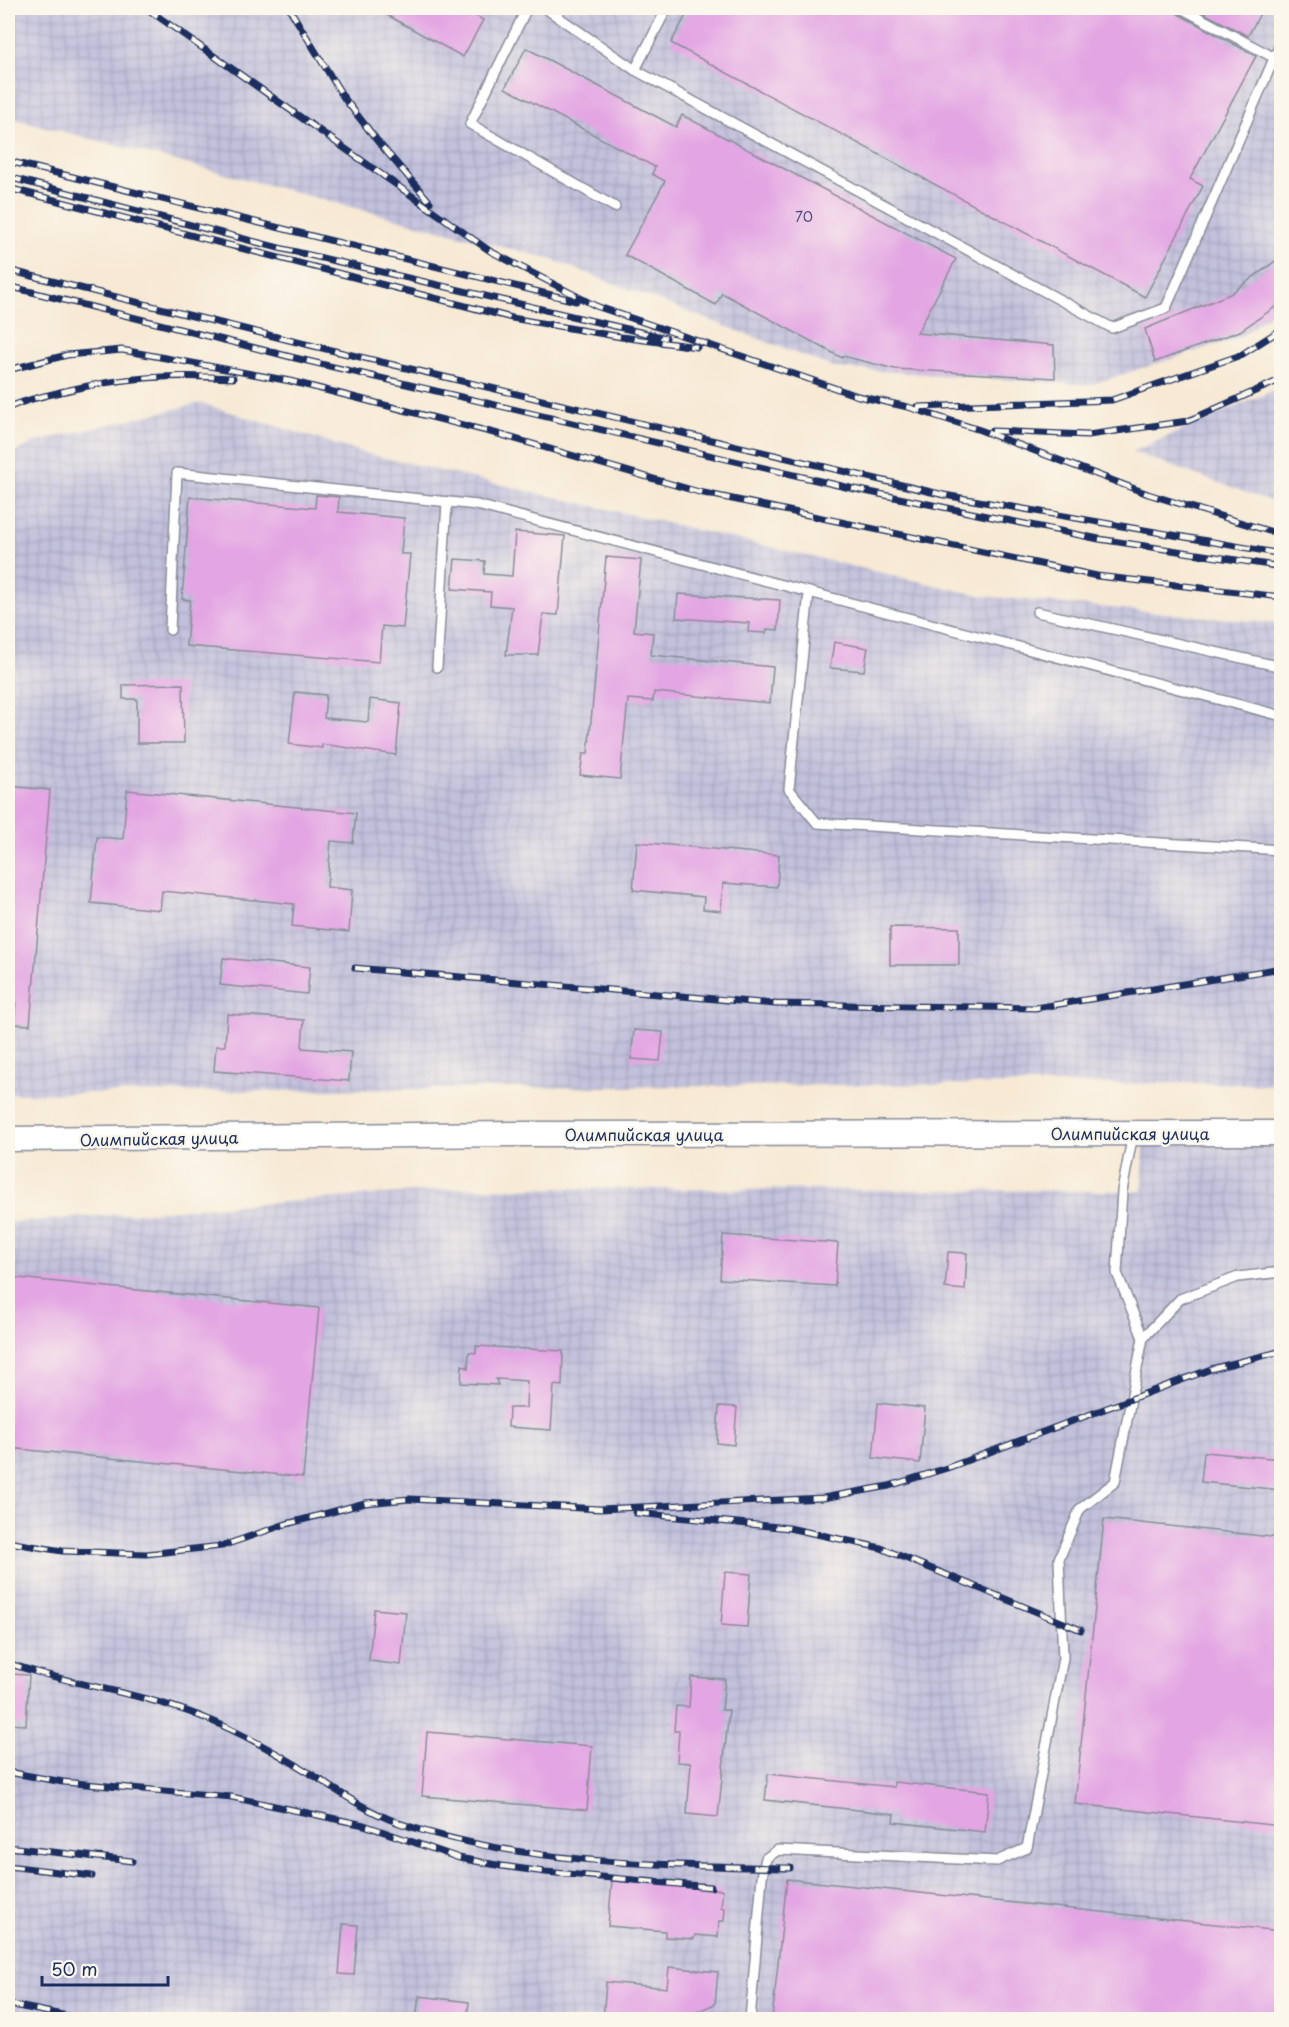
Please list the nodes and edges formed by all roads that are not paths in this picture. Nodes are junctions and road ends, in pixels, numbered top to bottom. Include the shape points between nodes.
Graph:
1 (526, 8) edge
2 (545, 8) edge
3 (667, 8) edge
4 (1180, 8) edge
5 (1281, 40) edge
6 (1273, 57) junction
7 (635, 70) junction
8 (615, 207) dead end
9 (447, 502) junction
10 (809, 592) junction
11 (1037, 612) dead end
12 (170, 630) dead end
13 (437, 667) dead end
14 (1281, 667) edge
15 (1281, 716) edge
16 (1281, 850) edge
17 (1133, 1133) junction
18 (1281, 1133) edge
19 (8, 1139) edge
20 (1281, 1272) edge
21 (1143, 1338) junction
22 (750, 2019) edge

1 - 8 lane via 470,124
2 - 7 lane
3 - 7 lane
4 - 6 lane
5 - 6 lane
6 - 7 lane via 1166,308 1112,328
9 - 10 lane via 477,505
9 - 12 lane via 177,473
9 - 13 lane
10 - 15 lane
10 - 16 lane via 789,789 817,823
11 - 14 lane
17 - 18 street, Олимпийская улица
17 - 19 street, Олимпийская улица
17 - 21 lane via 1122,1191 1117,1273
20 - 21 lane via 1238,1277 1180,1299
21 - 22 lane via 1116,1482 1080,1509 1059,1559 1063,1658 1027,1848 997,1861 778,1850 766,1858 762,1877

